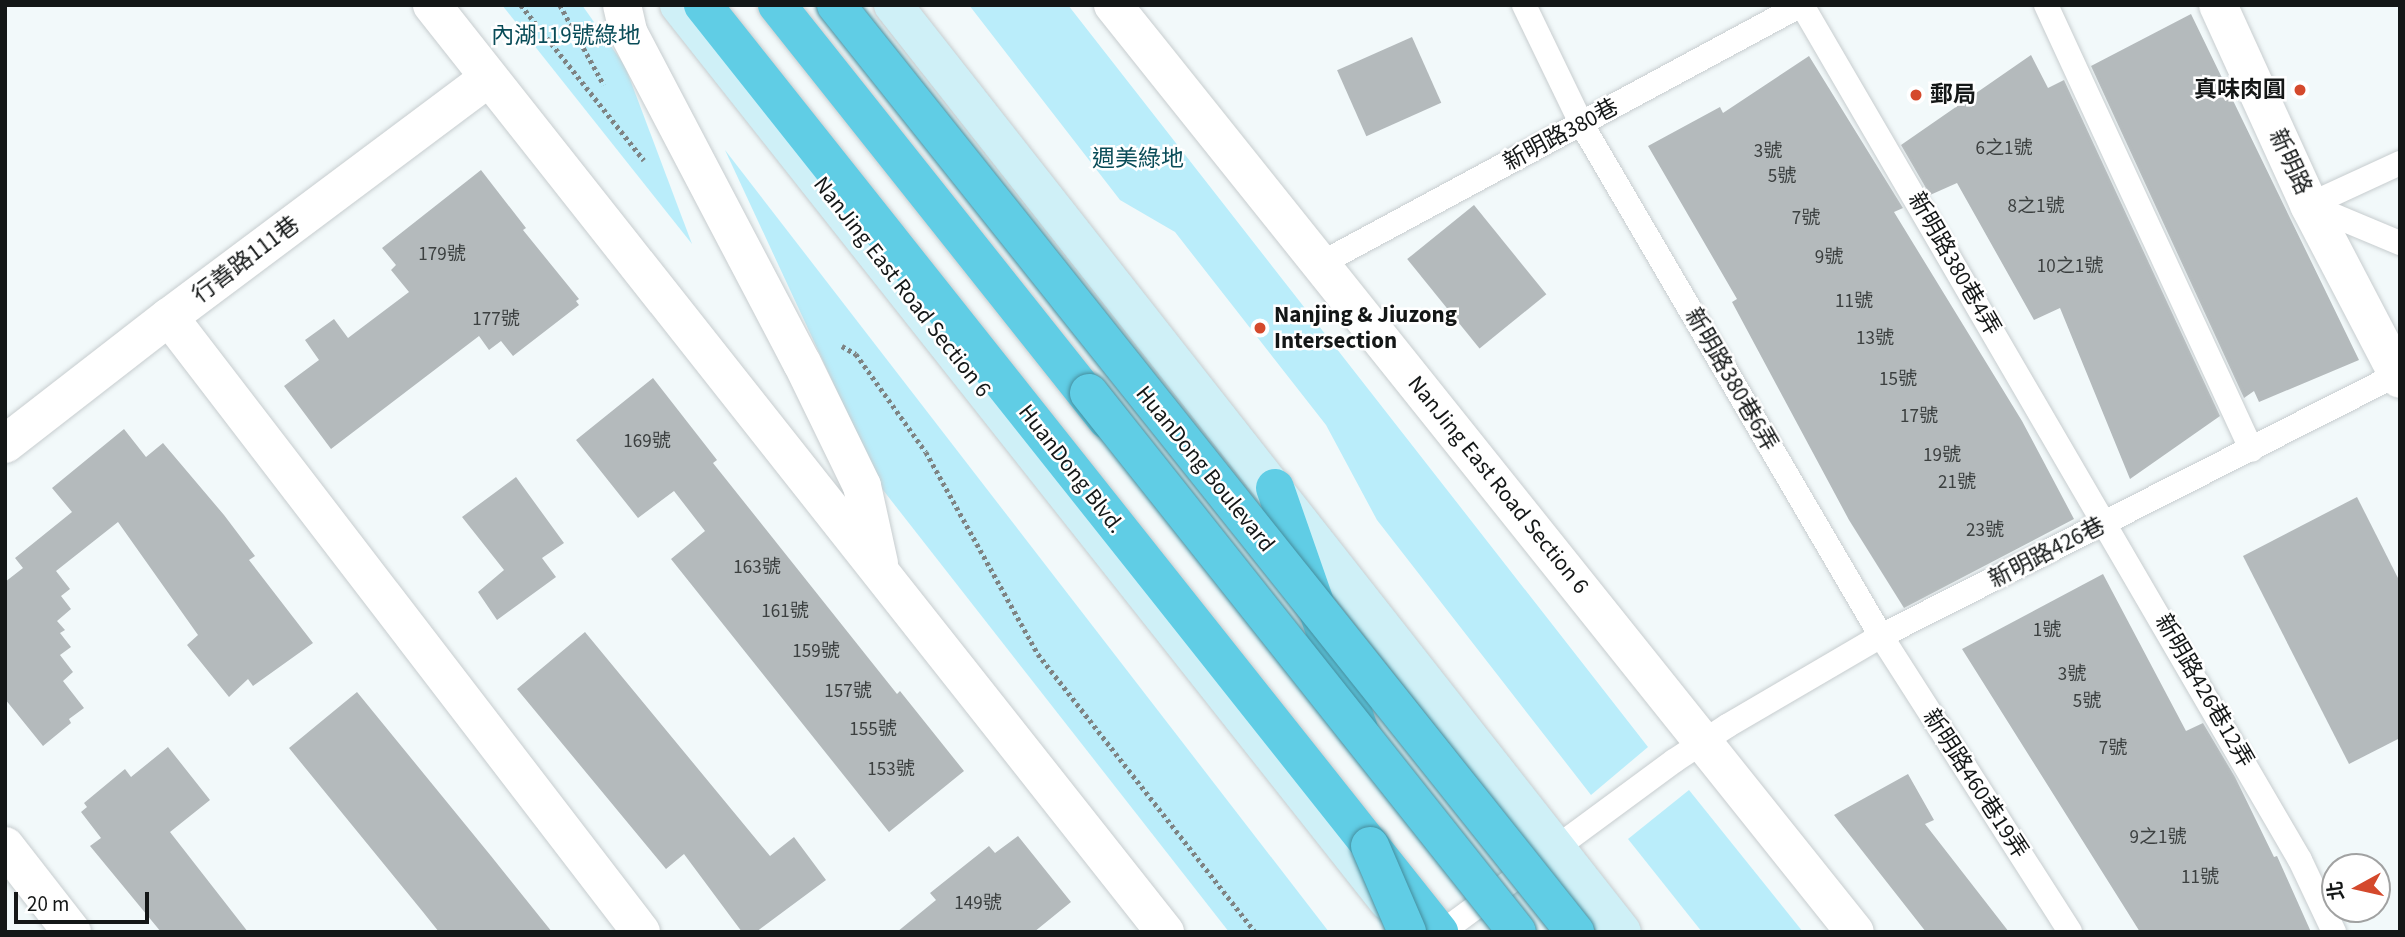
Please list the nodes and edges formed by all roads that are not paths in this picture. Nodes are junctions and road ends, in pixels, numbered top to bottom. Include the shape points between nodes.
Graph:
1 (432, 5) edge
2 (622, 5) edge
3 (679, 5) edge
4 (703, 5) edge
5 (777, 5) edge
6 (836, 5) edge
7 (894, 5) edge
8 (1113, 5) edge
9 (1524, 5) edge
10 (1801, 5) edge
11 (2046, 5) edge
12 (2218, 5) edge
13 (489, 79) junction
14 (1581, 123) junction
15 (2400, 163) edge
16 (995, 205) junction
17 (2309, 205) junction
18 (2400, 243) edge
19 (1320, 264) junction
20 (169, 317) junction
21 (2399, 377) edge
22 (5, 444) edge
23 (2252, 450) junction
24 (1275, 488) junction
25 (2106, 523) junction
26 (882, 574) junction
27 (1881, 636) junction
28 (1363, 741) junction
29 (1703, 741) junction
30 (5, 846) edge
31 (1370, 846) junction
32 (1556, 848) junction
33 (1488, 898) junction
34 (72, 932) edge
35 (641, 932) edge
36 (1165, 932) edge
37 (1410, 932) edge
38 (1440, 932) edge
39 (1515, 932) edge
40 (1575, 932) edge
41 (1622, 932) edge
42 (1855, 932) edge
43 (2070, 932) edge
44 (2334, 932) edge

1 - 13 street
2 - 26 street via 628,32 862,486
3 - 37 main road, NanJing East Road Section 6
4 - 31 highway, HuanDong Blvd.
5 - 28 highway
6 - 16 highway, HuanDong Boulevard, bridge
7 - 24 main road
8 - 19 street, NanJing East Road Section 6
9 - 14 lane, 新明路380巷6弄
10 - 14 lane, 新明路380巷
10 - 25 lane, 新明路380巷4弄
11 - 23 lane
12 - 17 street, 新明路
13 - 20 street, 行善路111巷
13 - 26 street
14 - 19 lane, 新明路380巷
14 - 27 lane, 新明路380巷6弄
15 - 17 lane
16 - 39 highway, bridge via 1089,393
16 - 40 highway, HuanDong Boulevard, bridge
17 - 18 lane, 新明路
17 - 21 street, 新明路
19 - 29 street, NanJing East Road Section 6
20 - 22 street, 行善路111巷
20 - 35 street
21 - 23 lane, 新明路426巷
23 - 25 lane, 新明路426巷
24 - 28 highway
24 - 32 main road
25 - 27 lane, 新明路426巷
25 - 44 lane, 新明路426巷12弄 via 2301,860
26 - 36 street
27 - 29 lane, 新明路426巷
27 - 43 lane, 新明路460巷19弄
28 - 33 highway
29 - 32 lane, 新明路426巷
29 - 42 street, NanJing East Road Section 6
30 - 34 street
31 - 37 highway, bridge
31 - 38 highway, HuanDong Blvd., bridge
32 - 33 lane, 新明路426巷
32 - 41 main road
33 - 38 lane, 新明路426巷
33 - 39 highway

